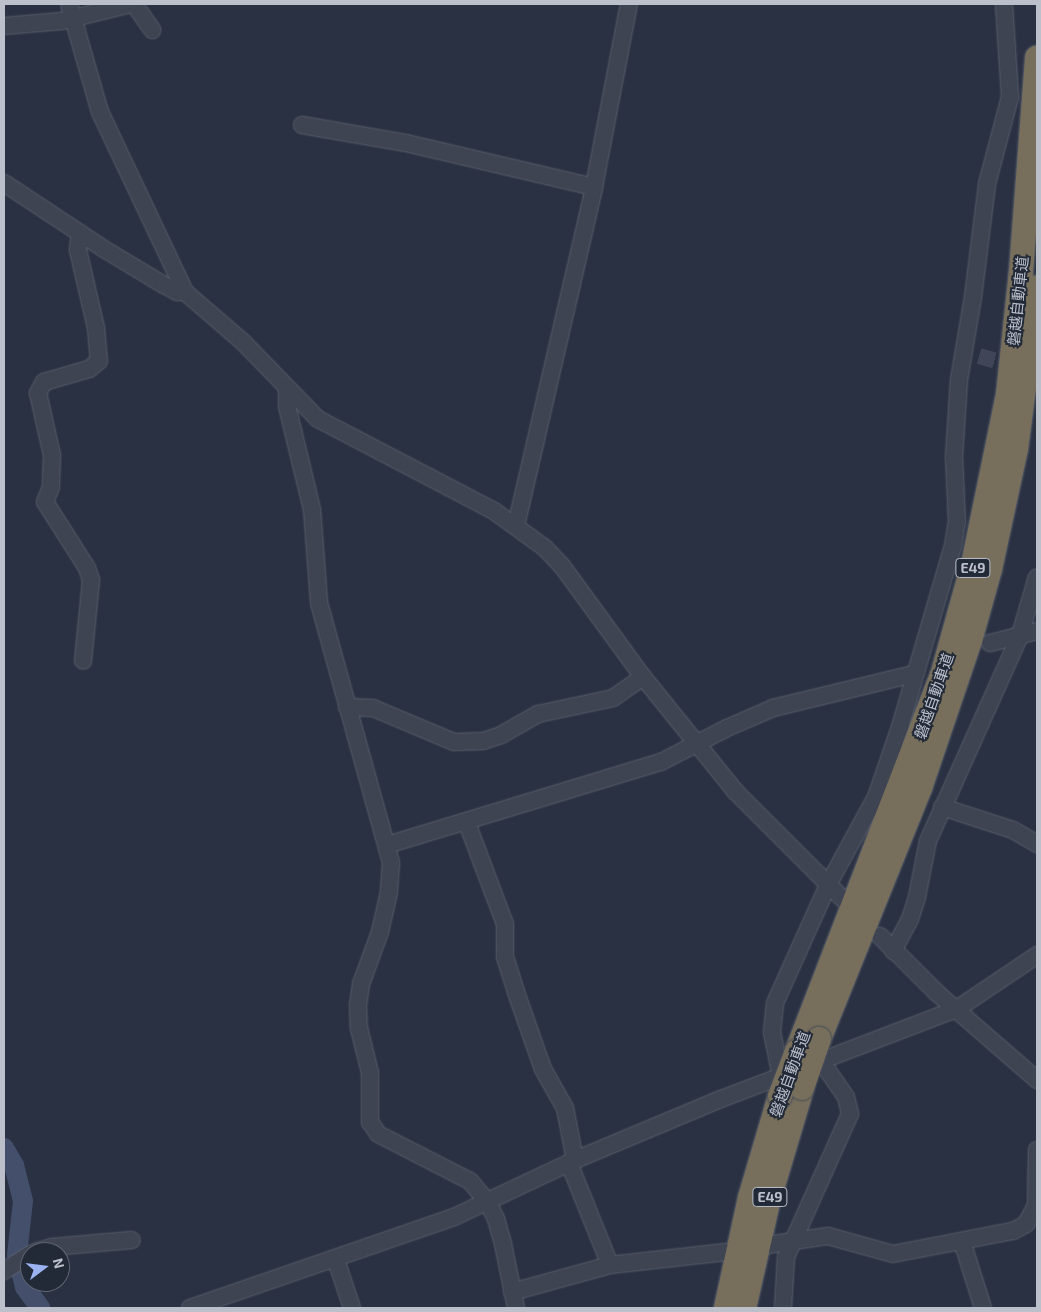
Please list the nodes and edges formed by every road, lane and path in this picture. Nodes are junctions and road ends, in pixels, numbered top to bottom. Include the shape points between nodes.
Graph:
1 (132, 4) edge
2 (629, 4) edge
3 (1004, 4) edge
4 (71, 11) edge
5 (4, 26) edge
6 (152, 30) dead end
7 (1037, 58) edge
8 (302, 125) dead end
9 (4, 183) edge
10 (594, 187) junction
11 (80, 233) junction
12 (1037, 287) edge
13 (185, 292) junction
14 (287, 390) junction
15 (516, 526) junction
16 (1037, 577) edge
17 (1037, 631) edge
18 (1020, 635) junction
19 (990, 643) dead end
20 (83, 661) dead end
21 (922, 666) junction
22 (644, 677) junction
23 (347, 707) junction
24 (696, 745) junction
25 (942, 807) junction
26 (467, 823) junction
27 (1037, 844) edge
28 (388, 845) junction
29 (828, 885) junction
30 (843, 899) dead end
31 (880, 936) dead end
32 (893, 951) junction
33 (1037, 955) edge
34 (957, 1010) junction
35 (820, 1050) junction
36 (1037, 1080) edge
37 (788, 1087) junction
38 (1037, 1150) edge
39 (572, 1161) junction
40 (487, 1201) junction
41 (132, 1240) dead end
42 (962, 1241) junction
43 (793, 1242) junction
44 (70, 1245) edge
45 (767, 1245) dead end
46 (726, 1252) dead end
47 (336, 1260) junction
48 (20, 1261) edge
49 (610, 1265) junction
50 (4, 1271) edge
51 (512, 1292) junction
52 (190, 1308) edge
53 (352, 1308) edge
54 (516, 1308) edge
55 (726, 1308) edge
56 (744, 1308) edge
57 (783, 1308) edge
58 (983, 1308) edge

1 - 4 street
1 - 6 street
2 - 10 street
3 - 21 street via 1010,97 987,184 972,355 954,456 955,530
4 - 5 street via 18,27
4 - 13 street via 103,119
7 - 37 highway, 磐越自動車道 / E49, bridge via 1008,395 974,566 942,676 797,1051
8 - 10 street via 406,143
9 - 11 street
10 - 15 street
11 - 13 street via 164,285 177,292
11 - 20 street via 78,250 96,328 98,361 89,369 44,382 38,393 52,454 51,487 46,502 48,510 87,568 91,580
12 - 35 highway, 磐越自動車道 / E49 via 1015,458 971,637 920,788
13 - 14 street via 243,342
14 - 15 street via 318,419 494,510
14 - 23 street via 287,406 312,509 319,603
15 - 22 street via 562,566
16 - 18 street
17 - 18 street
18 - 19 street
18 - 25 street
21 - 24 street via 774,708
21 - 29 street via 876,797
22 - 23 street via 613,698 538,714 501,735 483,741 454,742 373,708
22 - 24 street
23 - 28 street
24 - 26 street via 662,762
24 - 29 street via 735,791
25 - 27 street via 1013,830
25 - 32 street via 928,841 910,919
26 - 28 street
26 - 39 street via 505,924 505,956 518,998 543,1069 565,1108
28 - 40 street via 389,892 358,1006 359,1028 370,1067 370,1122 378,1134 470,1182
29 - 30 street
29 - 37 street via 771,1018
31 - 32 street
32 - 34 street
33 - 34 street
34 - 35 street
34 - 36 street
35 - 37 highway, 磐越自動車道 / E49, bridge
35 - 43 street via 846,1097 850,1114
37 - 39 street
37 - 55 highway, 磐越自動車道 / E49 via 750,1198
37 - 56 highway, 磐越自動車道 / E49 via 768,1202
38 - 42 street via 1036,1206 1026,1224 1013,1231
39 - 40 street
39 - 49 street
40 - 47 street
40 - 51 street via 496,1219
41 - 44 street
42 - 43 street via 893,1254 828,1236
42 - 58 street
43 - 45 street
43 - 57 street via 785,1269
46 - 49 street
47 - 52 street
47 - 53 street
48 - 50 street
49 - 51 street
51 - 54 street

